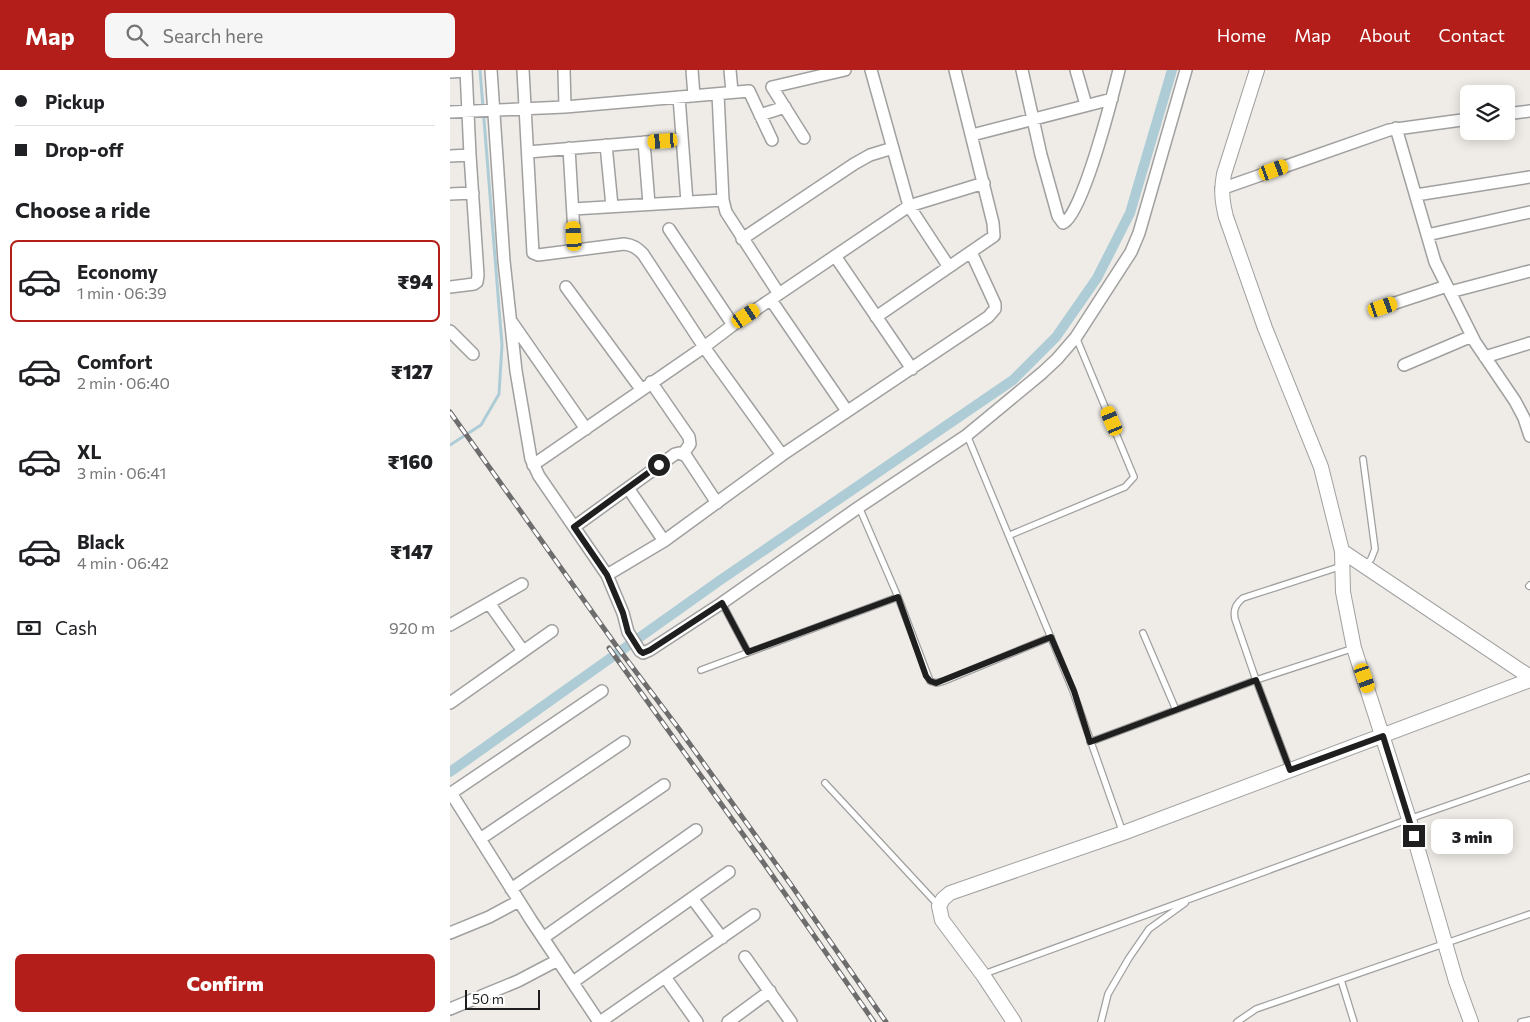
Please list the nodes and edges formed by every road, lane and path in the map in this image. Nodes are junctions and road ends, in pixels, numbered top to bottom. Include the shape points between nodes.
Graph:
1 (492, 70) edge
2 (523, 70) edge
3 (564, 70) edge
4 (692, 70) edge
5 (730, 70) edge
6 (845, 70) edge
7 (871, 70) edge
8 (955, 70) edge
9 (1022, 70) edge
10 (1076, 70) edge
11 (1119, 70) edge
12 (1186, 70) edge
13 (1257, 70) edge
14 (466, 71) edge
15 (450, 72) edge
16 (732, 92) junction
17 (718, 94) junction
18 (694, 96) junction
19 (679, 97) junction
20 (1112, 99) junction
21 (1086, 105) junction
22 (785, 107) junction
23 (565, 108) junction
24 (525, 109) junction
25 (1530, 110) edge
26 (472, 111) junction
27 (492, 111) junction
28 (450, 112) edge
29 (1515, 112) edge
30 (760, 115) junction
31 (1033, 119) junction
32 (1460, 120) edge
33 (1396, 128) junction
34 (972, 135) junction
35 (804, 138) dead end
36 (682, 139) junction
37 (772, 140) dead end
38 (644, 142) junction
39 (606, 145) junction
40 (569, 148) junction
41 (892, 148) junction
42 (528, 152) junction
43 (470, 155) junction
44 (450, 156) edge
45 (1530, 177) edge
46 (984, 183) junction
47 (1221, 189) junction
48 (473, 193) junction
49 (450, 194) edge
50 (1416, 195) junction
51 (723, 200) junction
52 (687, 202) junction
53 (649, 204) junction
54 (612, 206) junction
55 (910, 206) junction
56 (572, 209) junction
57 (1530, 212) edge
58 (669, 229) dead end
59 (1427, 235) junction
60 (742, 238) junction
61 (575, 250) junction
62 (971, 252) junction
63 (835, 256) junction
64 (949, 267) junction
65 (1530, 271) edge
66 (450, 287) edge
67 (566, 287) dead end
68 (1448, 289) junction
69 (775, 297) junction
70 (1383, 307) dead end
71 (876, 317) junction
72 (510, 320) junction
73 (733, 325) junction
74 (450, 331) edge
75 (1472, 336) junction
76 (1076, 337) junction
77 (1530, 343) edge
78 (704, 347) junction
79 (474, 354) dead end
80 (1484, 357) junction
81 (1404, 365) dead end
82 (912, 369) junction
83 (651, 382) junction
84 (641, 389) junction
85 (847, 411) junction
86 (1527, 417) edge
87 (586, 429) junction
88 (966, 435) junction
89 (1530, 436) edge
90 (683, 454) junction
91 (782, 456) junction
92 (1363, 459) dead end
93 (533, 465) junction
94 (628, 488) junction
95 (717, 503) junction
96 (859, 507) junction
97 (574, 527) junction
98 (1010, 535) junction
99 (664, 540) junction
100 (1342, 550) junction
101 (1342, 566) junction
102 (1365, 566) junction
103 (607, 575) junction
104 (522, 584) dead end
105 (898, 597) junction
106 (489, 603) junction
107 (722, 603) junction
108 (450, 625) edge
109 (552, 631) dead end
110 (1143, 633) dead end
111 (1051, 637) junction
112 (1354, 648) junction
113 (523, 651) junction
114 (748, 652) junction
115 (700, 670) dead end
116 (1530, 679) edge
117 (1256, 680) junction
118 (602, 691) dead end
119 (450, 703) edge
120 (1176, 710) junction
121 (1383, 736) junction
122 (624, 742) dead end
123 (1090, 742) junction
124 (1290, 770) junction
125 (1530, 777) edge
126 (825, 783) dead end
127 (664, 785) dead end
128 (450, 793) edge
129 (1409, 819) junction
130 (696, 830) dead end
131 (1123, 833) junction
132 (480, 839) junction
133 (729, 872) dead end
134 (512, 889) junction
135 (692, 898) junction
136 (1191, 899) junction
137 (519, 901) junction
138 (939, 906) junction
139 (1530, 914) edge
140 (754, 915) dead end
141 (450, 933) edge
142 (543, 938) junction
143 (722, 938) junction
144 (1445, 943) junction
145 (745, 957) dead end
146 (558, 960) junction
147 (983, 975) junction
148 (665, 977) junction
149 (1341, 980) junction
150 (573, 982) junction
151 (770, 991) junction
152 (450, 1009) edge
153 (1530, 1020) edge
154 (600, 1022) edge
155 (697, 1022) edge
156 (728, 1022) edge
157 (791, 1022) edge
158 (1014, 1022) edge
159 (1101, 1022) edge
160 (1237, 1022) edge
161 (1354, 1022) edge
162 (1471, 1022) edge
163 (1521, 1022) edge

1 - 27 street
2 - 24 street
3 - 23 street
4 - 18 street
5 - 16 street
6 - 22 street via 772,87
7 - 41 street
8 - 34 street
9 - 31 street
10 - 21 street
11 - 20 street
12 - 76 street via 1139,233
13 - 47 street
14 - 15 street
14 - 26 street
16 - 17 street
16 - 30 street via 749,91
17 - 18 street
17 - 51 street
18 - 19 street
19 - 23 street
19 - 36 street
20 - 21 street
20 - 31 street via 1081,196 1073,213 1063,223 1058,216
21 - 31 street
22 - 30 street
22 - 35 street
23 - 24 street
24 - 27 street
24 - 42 street
25 - 29 street
26 - 27 street
26 - 28 street
26 - 43 street
27 - 72 street
30 - 37 street
31 - 34 street
32 - 33 street
33 - 47 street
33 - 50 street
34 - 46 street
36 - 38 street
36 - 52 street
38 - 39 street
38 - 53 street
39 - 40 street
39 - 54 street
40 - 42 street
40 - 56 street
41 - 55 street
41 - 60 street via 854,164
42 - 61 street via 533,253
43 - 44 street
43 - 48 street
45 - 50 street
46 - 55 street
46 - 62 street via 994,236
47 - 100 street via 1226,217 1262,319 1321,467
48 - 49 street
48 - 66 street via 478,279 470,286
50 - 59 street
51 - 52 street
51 - 60 street via 729,220
52 - 53 street
53 - 54 street
54 - 56 street
55 - 63 street
55 - 64 street
56 - 61 street
57 - 59 street
58 - 73 street
59 - 68 street
60 - 69 street
61 - 78 street via 624,244 638,248
62 - 64 street
62 - 82 street via 995,308 988,317
63 - 69 street
63 - 71 street
64 - 71 street
65 - 68 street
67 - 84 street
68 - 70 street
68 - 75 street
69 - 73 street
69 - 85 street
71 - 82 street
72 - 87 street
72 - 93 street
73 - 78 street
74 - 79 street
75 - 80 street
75 - 81 street
76 - 88 street via 1042,373
76 - 98 lane via 1134,477 1125,487
77 - 80 street
78 - 83 street
78 - 91 street
80 - 86 street
82 - 85 street
83 - 84 street
83 - 90 street via 689,437 690,444
84 - 87 street
85 - 91 street
86 - 89 street
87 - 93 street
88 - 96 street
88 - 98 lane
90 - 94 street via 675,454
90 - 95 street
91 - 95 street
92 - 102 lane via 1376,548
93 - 97 street
94 - 97 street
94 - 99 street
95 - 99 street
96 - 105 lane
96 - 107 street
97 - 103 street
98 - 111 lane
99 - 103 street
100 - 101 street
100 - 102 street
101 - 112 street via 1343,592
101 - 117 lane via 1243,598 1237,603 1235,618
102 - 116 street
103 - 107 street via 628,632 643,653
104 - 106 street
105 - 111 lane via 926,676 936,683
105 - 114 lane
106 - 108 street
106 - 113 street
107 - 114 lane
109 - 113 street
110 - 120 lane
111 - 123 lane via 1074,691
112 - 117 lane
112 - 121 street
113 - 119 street
114 - 115 lane
116 - 121 street
117 - 120 lane
117 - 124 lane
118 - 128 street
120 - 123 lane
121 - 124 street
121 - 129 street
122 - 132 street
123 - 131 lane
124 - 131 street
125 - 129 lane
126 - 138 lane
127 - 134 street
128 - 132 street
129 - 136 lane
129 - 144 street
130 - 142 street
131 - 138 street via 950,893
132 - 134 street
133 - 135 street
134 - 137 street
135 - 143 street
135 - 150 street
136 - 147 lane
136 - 159 lane via 1150,929 1128,958 1108,994
137 - 141 street
137 - 142 street
138 - 147 street via 942,920
139 - 144 lane
140 - 143 street
142 - 146 street
143 - 148 street
144 - 149 lane
144 - 162 street
145 - 151 street
146 - 150 street
146 - 152 street via 518,981
147 - 158 street
148 - 154 street
148 - 155 street
149 - 160 lane via 1256,1010
149 - 161 lane
150 - 154 street
151 - 156 street
151 - 157 street
153 - 163 lane

